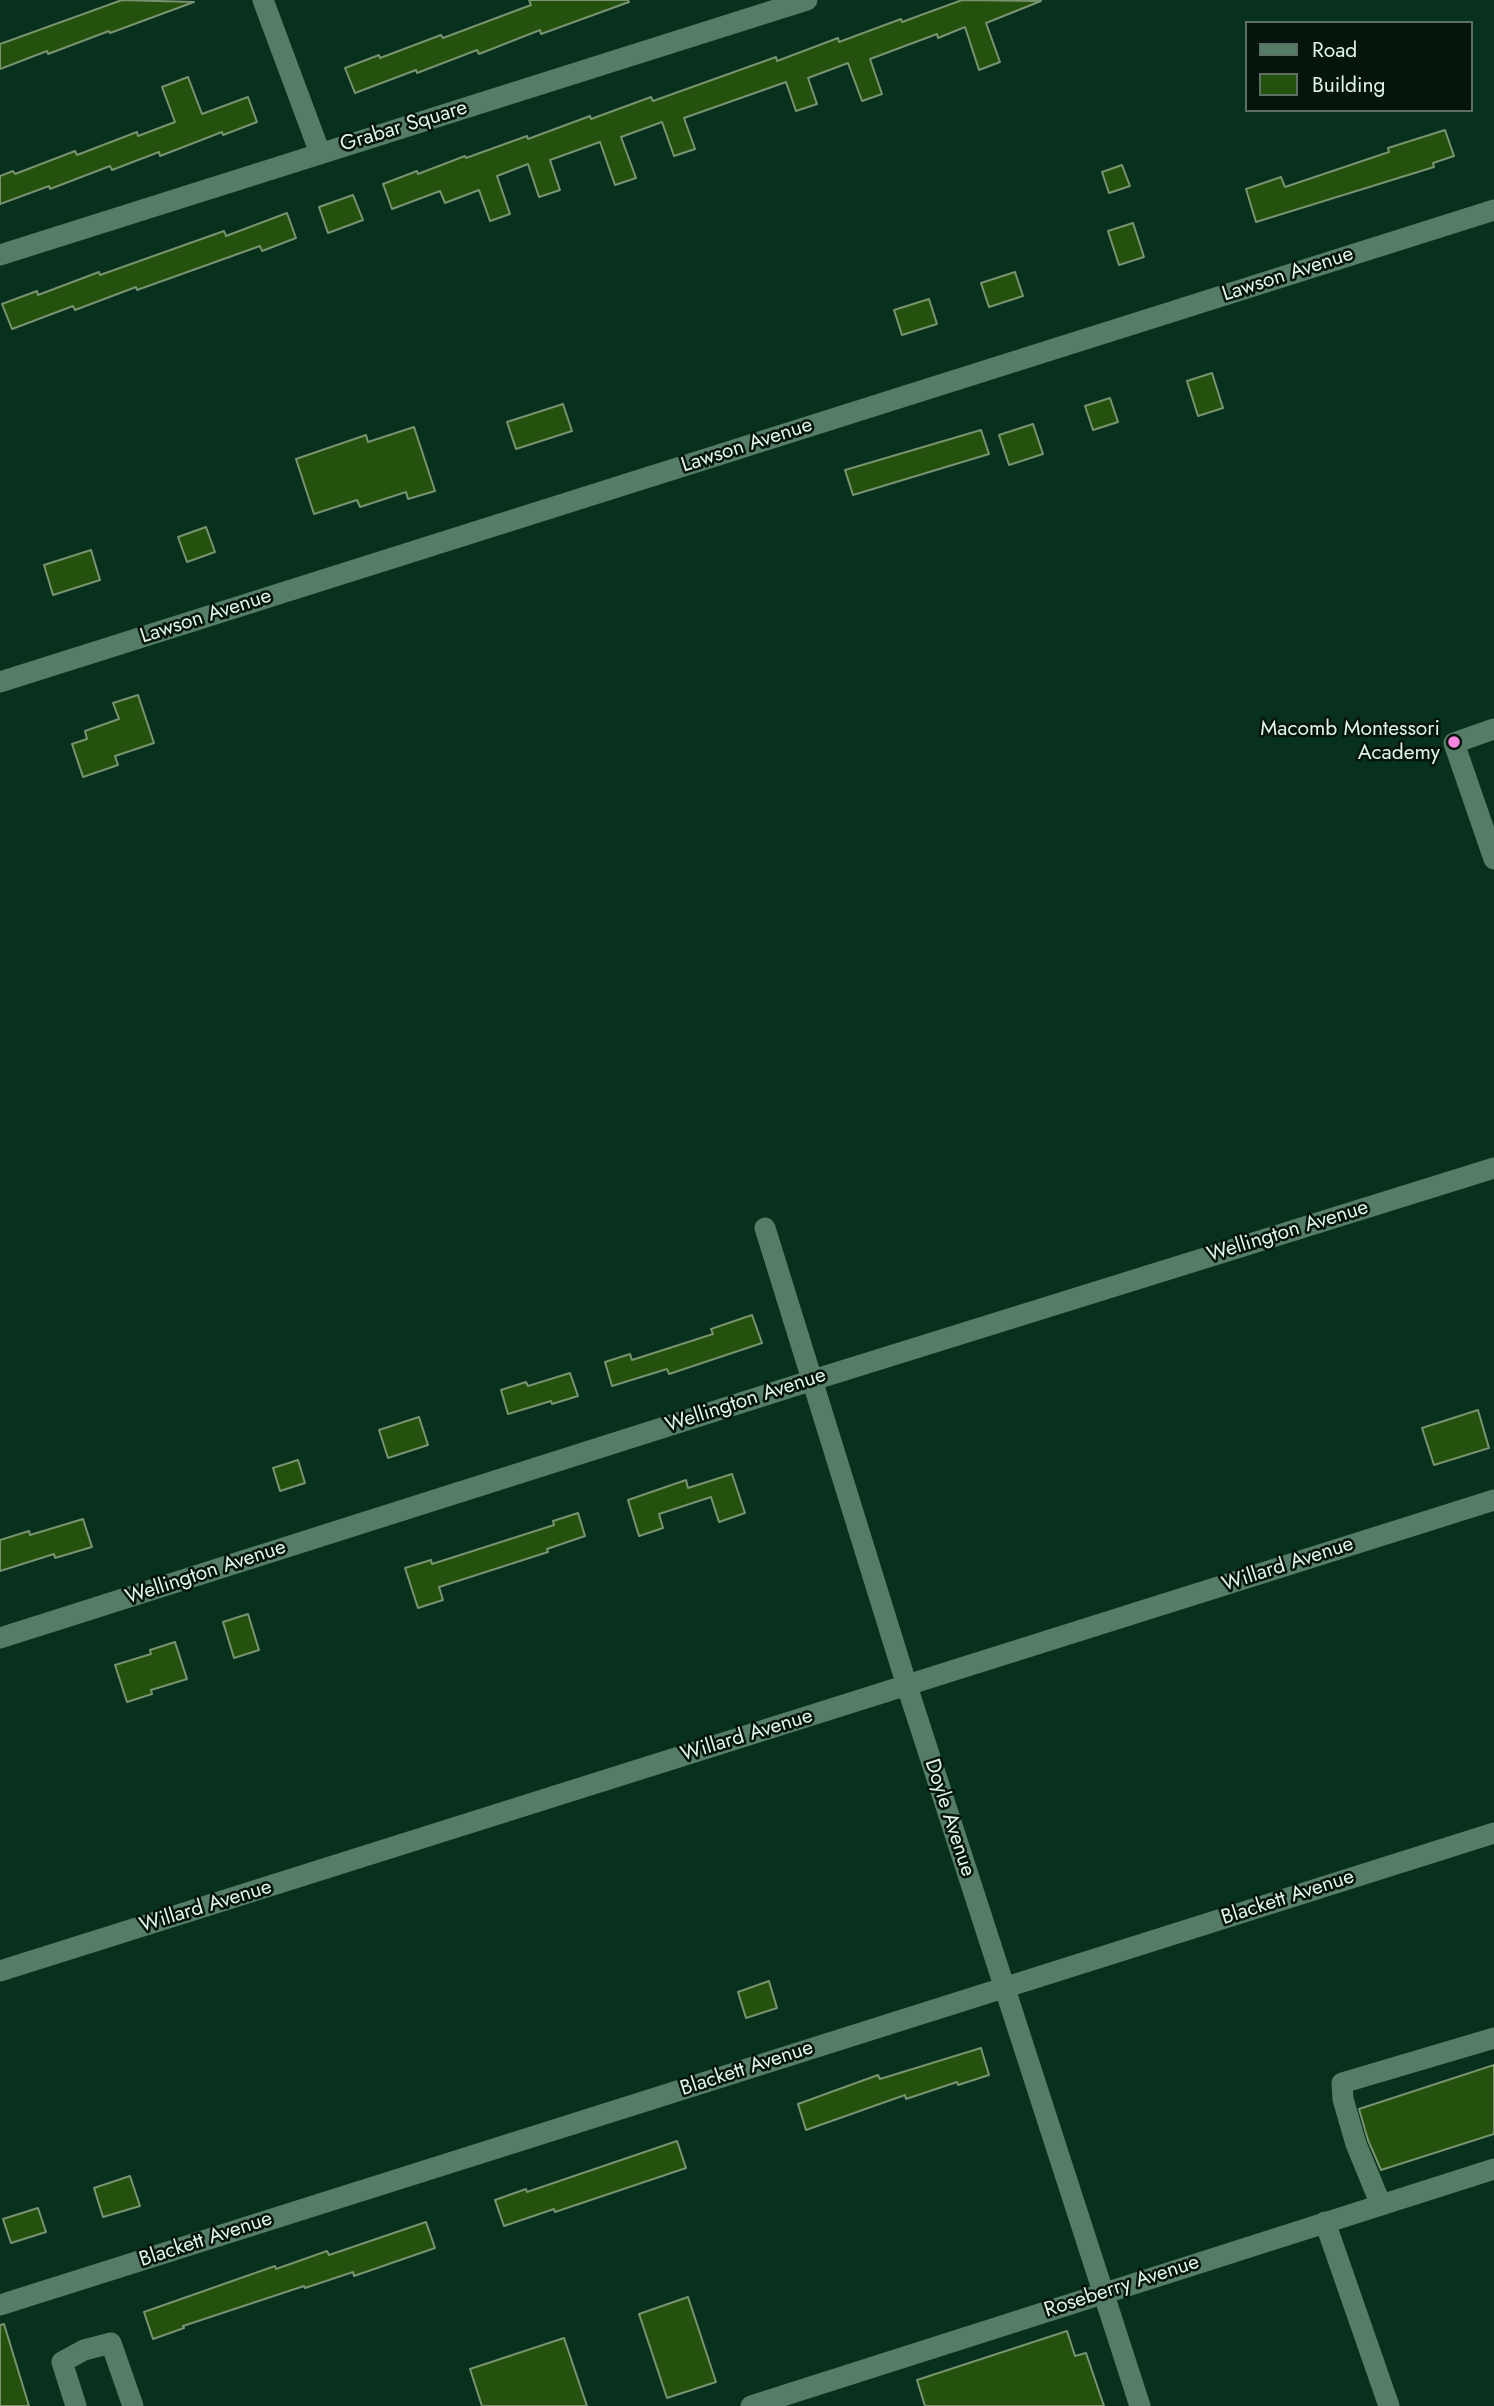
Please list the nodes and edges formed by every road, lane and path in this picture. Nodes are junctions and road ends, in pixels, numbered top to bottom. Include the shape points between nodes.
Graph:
1 (263, 0) edge
2 (807, 0) edge
3 (320, 153) junction
4 (1494, 210) edge
5 (0, 255) edge
6 (0, 682) edge
7 (1494, 729) edge
8 (1494, 859) edge
9 (1494, 1168) edge
10 (765, 1228) dead end
11 (813, 1380) junction
12 (1494, 1500) edge
13 (0, 1638) edge
14 (907, 1686) junction
15 (1494, 1833) edge
16 (0, 1971) edge
17 (1004, 1987) junction
18 (1494, 2038) edge
19 (1494, 2169) edge
20 (1381, 2205) junction
21 (1325, 2222) junction
22 (1103, 2293) junction
23 (0, 2305) edge
24 (76, 2406) edge
25 (133, 2406) edge
26 (751, 2406) edge
27 (1140, 2406) edge
28 (1389, 2406) edge

1 - 3 street
2 - 3 street, Grabar Square
3 - 5 street, Grabar Square
4 - 6 street, Lawson Avenue
7 - 8 street via 1454,743
9 - 11 street, Wellington Avenue
10 - 11 street, Doyle Avenue
11 - 13 street, Wellington Avenue
11 - 14 street, Doyle Avenue
12 - 14 street, Willard Avenue
14 - 16 street, Willard Avenue
14 - 17 street, Doyle Avenue
15 - 17 street, Blackett Avenue
17 - 22 street, Doyle Avenue
17 - 23 street, Blackett Avenue
18 - 20 street via 1342,2083 1356,2144
19 - 20 street, Roseberry Avenue
20 - 21 street, Roseberry Avenue
21 - 22 street, Roseberry Avenue
21 - 28 street
22 - 26 street, Roseberry Avenue
22 - 27 street, Doyle Avenue
24 - 25 street via 62,2362 111,2343

